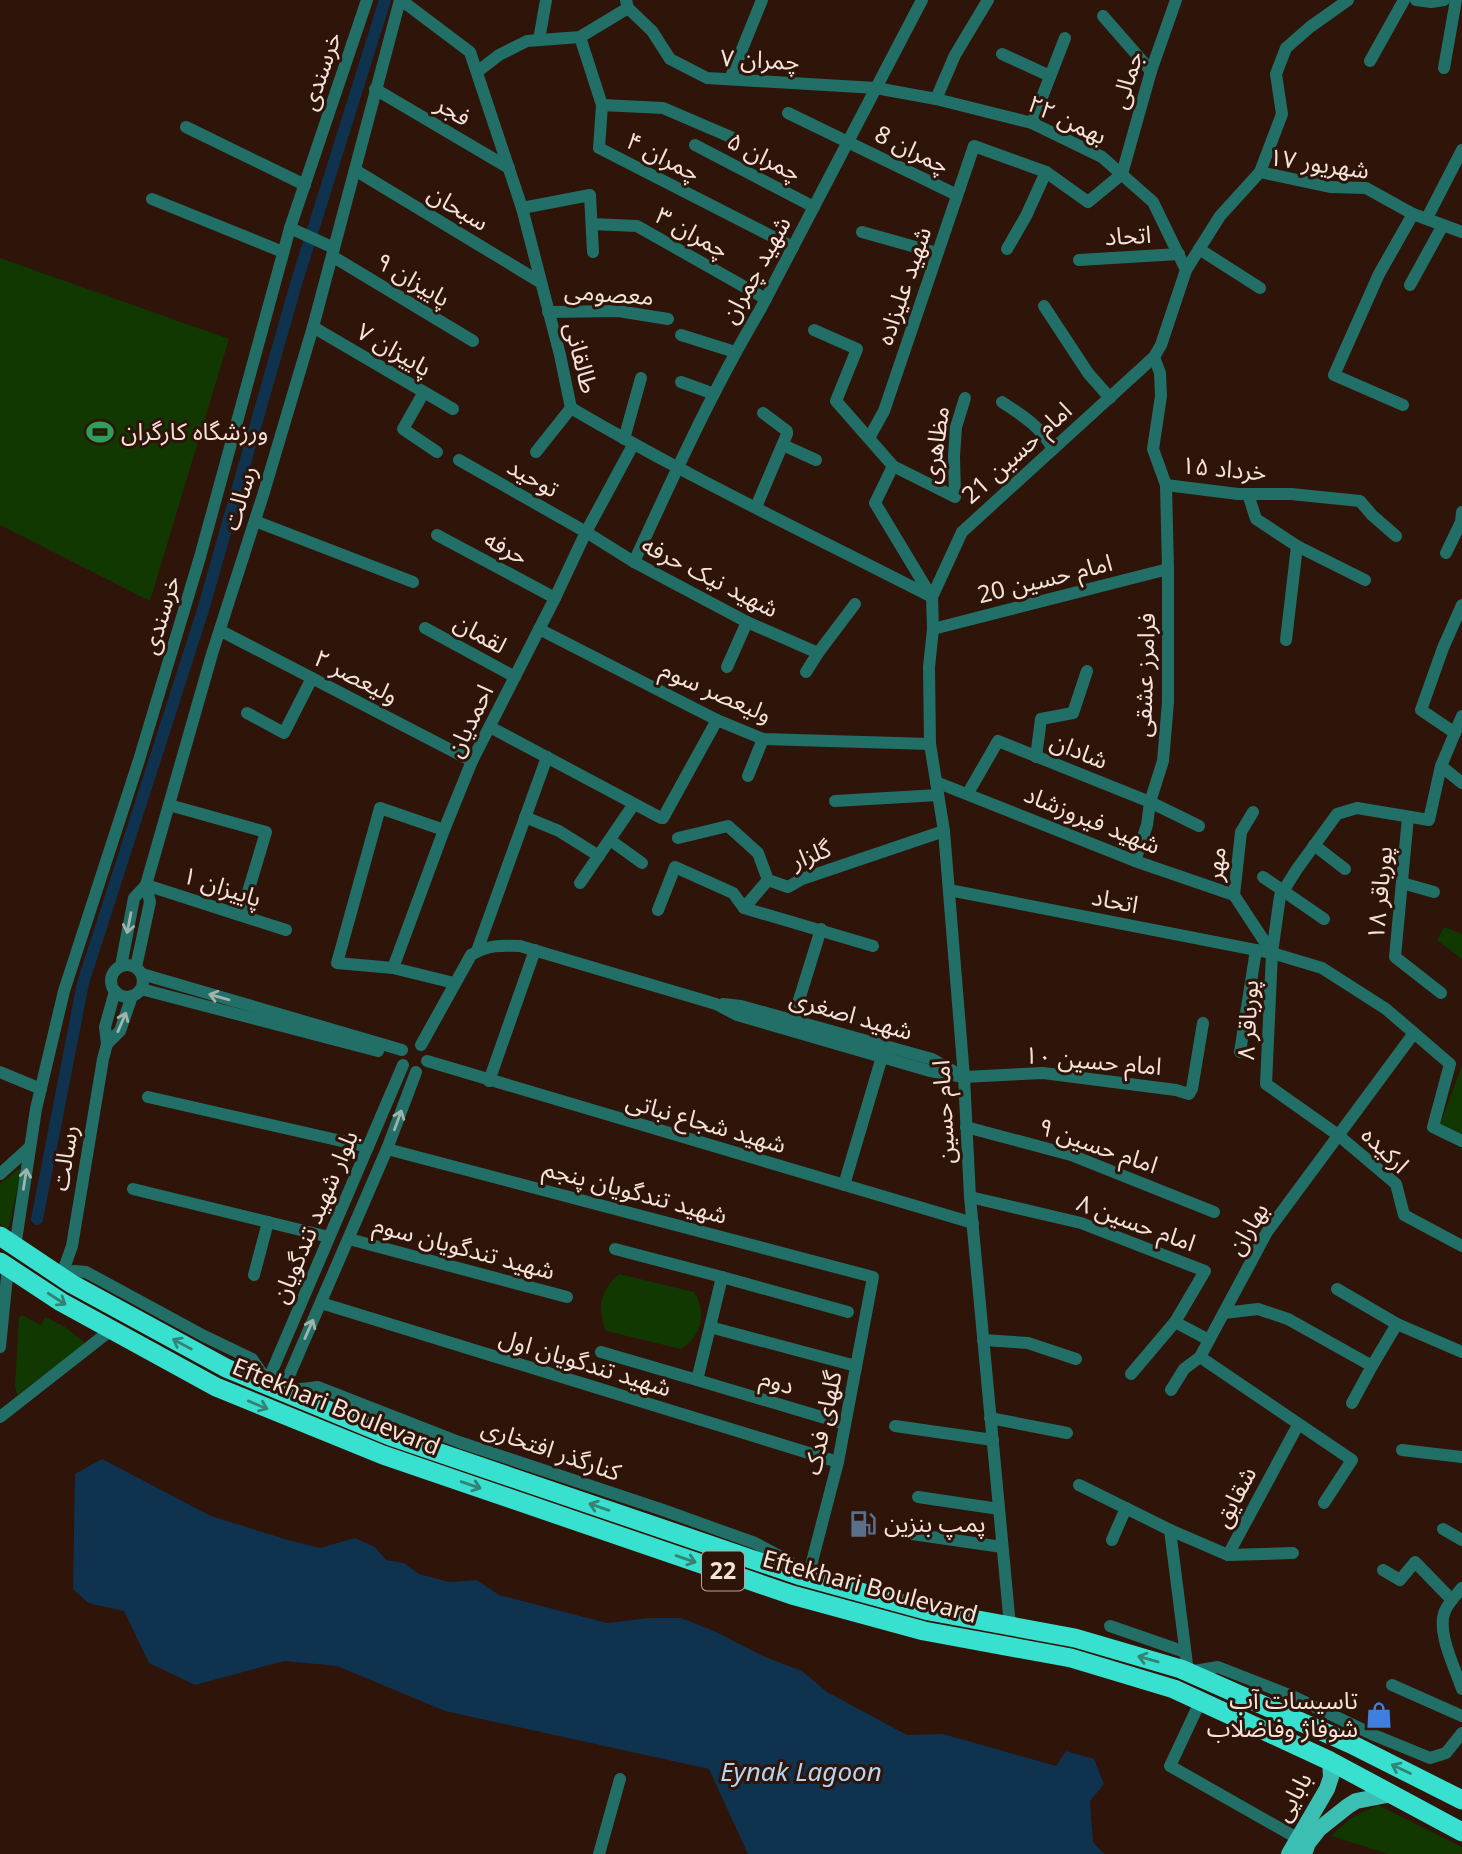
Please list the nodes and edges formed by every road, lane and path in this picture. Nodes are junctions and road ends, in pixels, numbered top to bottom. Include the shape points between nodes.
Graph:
1 (367, 0) edge
2 (400, 0) edge
3 (546, 0) edge
4 (762, 0) edge
5 (922, 0) edge
6 (988, 0) edge
7 (1176, 0) edge
8 (1348, 0) edge
9 (1404, 0) edge
10 (1416, 0) edge
11 (1442, 0) edge
12 (1456, 0) edge
13 (627, 4) edge
14 (1103, 16) dead end
15 (580, 37) junction
16 (1065, 38) dead end
17 (539, 40) junction
18 (1002, 54) dead end
19 (1370, 61) dead end
20 (1444, 68) dead end
21 (1150, 71) junction
22 (477, 72) junction
23 (1050, 76) junction
24 (730, 79) junction
25 (876, 88) junction
26 (375, 89) junction
27 (936, 99) junction
28 (602, 105) junction
29 (788, 114) dead end
30 (1032, 123) junction
31 (186, 127) dead end
32 (733, 138) dead end
33 (848, 142) junction
34 (695, 145) dead end
35 (1462, 150) edge
36 (509, 168) junction
37 (355, 170) junction
38 (1046, 172) junction
39 (1260, 172) junction
40 (1122, 174) junction
41 (305, 185) junction
42 (957, 195) junction
43 (152, 199) dead end
44 (814, 207) junction
45 (522, 208) junction
46 (1413, 214) junction
47 (1427, 218) junction
48 (592, 224) junction
49 (1443, 225) junction
50 (290, 228) junction
51 (862, 232) dead end
52 (1462, 232) edge
53 (793, 247) junction
54 (1007, 249) dead end
55 (1199, 249) junction
56 (284, 252) junction
57 (333, 252) junction
58 (593, 252) dead end
59 (937, 253) junction
60 (1179, 254) junction
61 (1079, 260) dead end
62 (1186, 270) junction
63 (540, 282) junction
64 (1410, 285) dead end
65 (1260, 288) dead end
66 (766, 299) junction
67 (1044, 306) dead end
68 (548, 312) junction
69 (668, 319) dead end
70 (313, 327) junction
71 (814, 330) dead end
72 (681, 335) dead end
73 (473, 341) dead end
74 (735, 352) junction
75 (1154, 357) junction
76 (641, 378) dead end
77 (681, 382) dead end
78 (424, 392) junction
79 (714, 394) junction
80 (965, 398) dead end
81 (1110, 398) junction
82 (1002, 402) dead end
83 (1403, 405) dead end
84 (571, 408) junction
85 (453, 409) dead end
86 (763, 413) dead end
87 (869, 438) junction
88 (628, 442) junction
89 (782, 445) junction
90 (1054, 449) junction
91 (437, 452) dead end
92 (536, 452) dead end
93 (459, 460) dead end
94 (817, 460) dead end
95 (893, 466) junction
96 (677, 468) junction
97 (1166, 485) junction
98 (1248, 494) junction
99 (756, 507) junction
100 (1462, 518) edge
101 (255, 521) junction
102 (586, 532) junction
103 (436, 535) dead end
104 (1396, 536) dead end
105 (1297, 546) junction
106 (1446, 552) dead end
107 (634, 562) junction
108 (1168, 569) junction
109 (1365, 580) dead end
110 (413, 582) dead end
111 (932, 597) junction
112 (555, 598) junction
113 (855, 604) dead end
114 (1462, 605) edge
115 (747, 622) junction
116 (425, 628) dead end
117 (539, 629) junction
118 (933, 629) junction
119 (220, 631) junction
120 (1286, 640) dead end
121 (818, 653) junction
122 (727, 667) dead end
123 (1087, 671) dead end
124 (806, 672) dead end
125 (515, 677) junction
126 (312, 678) junction
127 (247, 713) dead end
128 (1462, 716) edge
129 (717, 720) junction
130 (489, 727) junction
131 (1455, 733) junction
132 (763, 739) junction
133 (930, 744) junction
134 (547, 757) junction
135 (1036, 757) junction
136 (472, 761) junction
137 (1441, 766) junction
138 (748, 776) dead end
139 (1462, 783) edge
140 (937, 789) junction
141 (968, 793) junction
142 (835, 802) dead end
143 (1150, 802) junction
144 (634, 804) junction
145 (169, 805) junction
146 (1253, 813) dead end
147 (525, 817) junction
148 (1408, 817) junction
149 (1199, 826) dead end
150 (444, 830) junction
151 (944, 831) junction
152 (678, 838) dead end
153 (610, 840) junction
154 (1314, 845) junction
155 (599, 856) junction
156 (1135, 862) junction
157 (642, 863) dead end
158 (1345, 869) dead end
159 (1263, 877) dead end
160 (768, 880) junction
161 (580, 883) dead end
162 (1402, 883) junction
163 (146, 885) junction
164 (949, 890) junction
165 (1284, 891) junction
166 (1434, 892) dead end
167 (1234, 895) junction
168 (744, 908) junction
169 (657, 910) dead end
170 (241, 915) junction
171 (1324, 919) dead end
172 (821, 929) junction
173 (286, 930) dead end
174 (873, 946) dead end
175 (534, 950) junction
176 (1256, 950) junction
177 (477, 951) junction
178 (1272, 953) junction
179 (121, 966) junction
180 (393, 968) junction
181 (139, 971) junction
182 (454, 983) junction
183 (115, 991) junction
184 (137, 992) junction
185 (1441, 993) dead end
186 (1203, 1023) dead end
187 (791, 1025) junction
188 (1414, 1033) junction
189 (107, 1044) junction
190 (421, 1045) junction
191 (884, 1052) junction
192 (1240, 1052) dead end
193 (402, 1057) junction
194 (427, 1061) junction
195 (0, 1072) edge
196 (416, 1072) junction
197 (964, 1077) junction
198 (489, 1081) junction
199 (395, 1083) junction
200 (410, 1088) junction
201 (41, 1089) junction
202 (149, 1097) dead end
203 (966, 1127) junction
204 (1338, 1135) junction
205 (1462, 1141) edge
206 (30, 1147) junction
207 (368, 1147) junction
208 (387, 1149) junction
209 (0, 1174) edge
210 (844, 1185) junction
211 (133, 1189) dead end
212 (970, 1197) junction
213 (1214, 1212) dead end
214 (268, 1222) junction
215 (972, 1223) junction
216 (329, 1237) junction
217 (349, 1239) junction
218 (7, 1242) edge
219 (1462, 1246) edge
220 (615, 1249) dead end
221 (4, 1264) edge
222 (254, 1275) dead end
223 (61, 1277) junction
224 (722, 1277) junction
225 (873, 1277) joint
226 (1337, 1289) dead end
227 (567, 1297) dead end
228 (321, 1303) junction
229 (848, 1312) dead end
230 (1224, 1313) junction
231 (1175, 1322) junction
232 (1397, 1324) junction
233 (710, 1327) junction
234 (111, 1330) junction
235 (983, 1340) junction
236 (1209, 1340) junction
237 (282, 1346) junction
238 (0, 1347) edge
239 (601, 1352) dead end
240 (1462, 1352) edge
241 (299, 1353) junction
242 (1200, 1357) junction
243 (1076, 1359) dead end
244 (856, 1366) junction
245 (1372, 1366) junction
246 (1131, 1374) dead end
247 (697, 1380) junction
248 (274, 1388) junction
249 (1171, 1390) dead end
250 (1352, 1404) dead end
251 (0, 1417) edge
252 (990, 1418) junction
253 (845, 1424) junction
254 (1298, 1425) junction
255 (895, 1426) dead end
256 (1067, 1433) dead end
257 (993, 1440) junction
258 (1402, 1450) dead end
259 (1462, 1457) edge
260 (838, 1462) junction
261 (1079, 1485) dead end
262 (918, 1497) dead end
263 (1324, 1503) dead end
264 (1126, 1508) junction
265 (999, 1509) junction
266 (1443, 1528) dead end
267 (1170, 1530) junction
268 (905, 1533) dead end
269 (1112, 1540) dead end
270 (1462, 1540) edge
271 (1002, 1547) junction
272 (1293, 1553) dead end
273 (1228, 1555) junction
274 (1383, 1570) dead end
275 (803, 1576) junction
276 (1462, 1588) edge
277 (1452, 1600) junction
278 (1010, 1626) junction
279 (1110, 1626) dead end
280 (1185, 1652) junction
281 (1188, 1672) junction
282 (1392, 1685) dead end
283 (1462, 1689) edge
284 (1201, 1700) junction
285 (1462, 1716) edge
286 (1462, 1733) edge
287 (1330, 1761) junction
288 (620, 1779) dead end
289 (1327, 1788) junction
290 (1392, 1794) junction
291 (1462, 1800) edge
292 (1348, 1806) junction
293 (1462, 1832) edge
294 (1297, 1838) junction
295 (599, 1854) edge
296 (1289, 1854) edge
297 (1304, 1854) edge

1 - 41 street, خرسندی
2 - 22 street, طالقانی via 470,52
2 - 26 street, رسالت
3 - 17 street
4 - 24 street
5 - 25 street, شهید چمران
6 - 27 street via 955,55
7 - 21 street, جمالی
8 - 39 street via 1286,48 1276,74 1282,114
9 - 19 street
10 - 11 street
12 - 20 street
13 - 15 street
13 - 24 street, چمران ۷ via 652,30 670,59 707,78
14 - 21 street
15 - 17 street
15 - 28 street
16 - 23 street
17 - 22 street via 499,55
18 - 23 street
21 - 40 street, جمالی
22 - 36 street, طالقانی
23 - 30 street
24 - 25 street, چمران ۷
25 - 27 street, ۲۲ بهمن
25 - 33 street, شهید چمران
26 - 36 street, فجر
26 - 37 street, رسالت
27 - 30 street, ۲۲ بهمن
28 - 32 street, چمران ۴ via 663,108
28 - 53 street, چمران ۴ via 599,148
29 - 33 street, چمران 8
30 - 40 street, ۲۲ بهمن via 1102,157
31 - 41 street
33 - 42 street, چمران 8
33 - 44 street, شهید چمران
34 - 44 street, چمران ۵
35 - 47 street
36 - 45 street, طالقانی
37 - 57 street, رسالت
37 - 63 street, سبحان
38 - 40 street via 1088,202
38 - 42 street, شهید علیزاده via 974,146
38 - 54 street
39 - 46 street, ۱۷ شهریور via 1330,187 1366,188
39 - 55 street, ۱۷ شهریور via 1220,216
40 - 60 street, ۲۲ بهمن via 1153,202
41 - 50 street, خرسندی
42 - 59 street, شهید علیزاده
43 - 56 street
44 - 53 street, شهید چمران
45 - 48 street via 590,195
45 - 63 street, طالقانی
46 - 47 street, ۱۷ شهریور
46 - 83 street via 1379,274 1334,375
47 - 49 street, ۱۷ شهریور
48 - 58 street
48 - 66 street, چمران ۳ via 637,226
49 - 52 street, ۱۷ شهریور
49 - 64 street
50 - 56 street, خرسندی
50 - 57 street, پاییزان ۹
51 - 59 street
53 - 66 street, شهید چمران
55 - 62 street, ۱۷ شهریور
55 - 65 street
56 - 201 street, خرسندی via 196,570 64,991
57 - 70 street, رسالت
57 - 73 street, پاییزان ۹
59 - 87 street, شهید علیزاده via 884,411
60 - 61 street, اتحاد
60 - 62 street, ۲۲ بهمن
62 - 75 street, ۱۷ شهریور
63 - 68 street, طالقانی
66 - 74 street, شهید چمران
67 - 81 street
68 - 69 street, معصومی via 618,311
68 - 84 street, طالقانی
70 - 78 street, پاییزان ۷
70 - 101 street, رسالت
71 - 87 street, مظاهری via 858,349 836,401
72 - 74 street
74 - 79 street, شهید چمران
75 - 81 street, امام حسین 21
75 - 97 street, ۱۵ خرداد via 1161,396 1153,449
76 - 88 street, احمدیان
77 - 79 street
78 - 85 street, پاییزان ۷
78 - 91 street via 403,429
79 - 96 street, شهید چمران
80 - 95 street, مظاهری via 956,427 955,497
81 - 90 street, امام حسین 21
82 - 90 street via 1033,423
84 - 88 street, طالقانی
84 - 92 street
86 - 89 street via 787,431
87 - 95 street, مظاهری
88 - 96 street, طالقانی
88 - 102 street, احمدیان
89 - 94 street
89 - 99 street
90 - 111 street, امام حسین 21 via 962,532
93 - 102 street, توحید
95 - 111 street via 875,503
96 - 99 street, طالقانی
96 - 107 street, شهید چمران
97 - 98 street, ۱۵ خرداد
97 - 108 street, فرامرز عشقی
98 - 104 street, ۱۵ خرداد via 1360,501
98 - 105 street via 1256,519
99 - 111 street, طالقانی
100 - 106 street
101 - 110 street
101 - 119 street, رسالت
102 - 107 street, شهید نیک حرفه
102 - 112 street, احمدیان
103 - 112 street, حرفه
105 - 109 street
105 - 120 street
107 - 115 street, شهید نیک حرفه
108 - 118 street, امام حسین 20
108 - 143 street, فرامرز عشقی via 1168,702 1163,761
111 - 118 street, امام حسین
112 - 117 street, احمدیان
113 - 121 street
114 - 131 street via 1421,710
115 - 121 street, شهید نیک حرفه
115 - 122 street
116 - 125 street, لقمان
117 - 125 street, احمدیان
117 - 129 street, ولیعصر سوم
118 - 133 street, امام حسین
119 - 126 street, ولیعصر ۲
119 - 145 street, رسالت
121 - 124 street
123 - 135 street via 1073,713 1041,719
125 - 130 street, احمدیان
126 - 127 street via 284,733
126 - 136 street, ولیعصر ۲
128 - 131 street
129 - 132 street, ولیعصر سوم
129 - 144 street via 663,818
130 - 134 street
130 - 136 street, احمدیان
131 - 137 street
132 - 133 street, ولیعصر سوم
132 - 138 street
133 - 140 street, امام حسین
134 - 144 street
134 - 147 street
135 - 141 street, شادان via 998,741
135 - 143 street, شادان
136 - 150 street, احمدیان
137 - 139 street
137 - 148 street via 1429,820
140 - 141 street, شهید فیروزشاد
140 - 142 street
140 - 151 street, امام حسین
141 - 156 street, شهید فیروزشاد
143 - 149 street, شادان
143 - 156 street, فرامرز عشقی
144 - 153 street
145 - 163 street, رسالت
145 - 170 street via 266,832
146 - 167 street, مهر via 1241,832
147 - 155 street
147 - 177 street
148 - 154 street via 1357,808 1337,814
148 - 162 street, پورباقر ۱۸
150 - 180 street, احمدیان
150 - 180 street via 380,808 337,963
151 - 160 street, گلزار via 788,887
151 - 164 street, امام حسین
152 - 160 street, گلزار via 728,826 758,853
153 - 155 street
153 - 157 street
154 - 158 street
154 - 165 street
155 - 161 street
156 - 167 street, شهید فیروزشاد
159 - 165 street
160 - 168 street
162 - 166 street
162 - 185 street, پورباقر ۱۸ via 1395,957
163 - 170 street, پاییزان ۱
163 -> 179 street, رسالت via 134,898
163 - 181 street, رسالت via 150,902
164 - 176 street, اتحاد
164 - 197 street, امام حسین
165 - 171 street
165 - 178 street
167 - 178 street, مهر
168 - 169 street via 733,893 675,867
168 - 172 street
170 - 173 street, پاییزان ۱
172 - 174 street
172 - 187 street
175 - 177 street, شهید اصغری via 501,945
175 - 187 street, شهید اصغری via 716,1004 741,1006
175 - 198 street
176 - 178 street, اتحاد
176 - 192 street
177 - 182 street
178 - 188 street, اتحاد via 1322,968
178 - 204 street, پورباقر ۸ via 1266,1084
179 - 181 street
179 - 183 street via 111,977
180 - 182 street
181 - 184 street via 143,984
193 -> 181 street
182 - 190 street
183 - 184 street via 121,996
183 - 189 street, رسالت via 105,1027
189 -> 184 street, رسالت via 120,1031
184 - 193 street
186 - 197 street, امام حسین ۱۰ via 1189,1094 1043,1073
187 - 191 street, شهید اصغری
188 - 204 street, بهاران
188 - 205 street, اتحاد via 1450,1064 1433,1127
189 - 223 street, رسالت via 72,1246
190 - 193 street via 407,1045
190 - 194 street
191 - 197 street, شهید اصغری via 932,1059
191 - 210 street
193 - 196 street via 409,1070
193 - 199 street, بلوار شهید تندگویان
194 - 196 street
194 - 198 street, شهید شجاع نباتی
195 - 201 street
196 - 200 street, بلوار شهید تندگویان
197 - 203 street, امام حسین
198 - 210 street, شهید شجاع نباتی
199 - 200 street via 407,1082
199 - 207 street, بلوار شهید تندگویان
208 -> 200 street, بلوار شهید تندگویان
201 - 206 street, خرسندی
202 - 207 street
203 - 212 street, امام حسین
203 - 213 street, امام حسین ۹ via 1071,1155
204 - 219 street, ارکیده via 1396,1184 1404,1215
204 - 230 street, بهاران via 1268,1232
206 - 209 street
218 -> 206 street, خرسندی
207 - 216 street, بلوار شهید تندگویان
208 - 217 street, بلوار شهید تندگویان
208 - 225 street, شهید تندگویان پنجم
210 - 215 street, شهید شجاع نباتی
211 - 214 street
212 - 215 street, امام حسین
212 - 231 street, امام حسین ۸ via 1081,1223 1205,1271
214 - 216 street
214 - 222 street
215 - 235 street, امام حسین
216 - 237 street, بلوار شهید تندگویان
217 - 227 street, شهید تندگویان سوم
217 - 228 street, بلوار شهید تندگویان
218 - 223 highway, Eftekhari Boulevard / 22
220 - 224 street
221 -> 234 highway, Eftekhari Boulevard / 22
221 - 238 street
248 -> 223 highway, Eftekhari Boulevard / 22 via 202,1355
224 - 229 street
224 - 233 street
225 - 244 street, گلهای فدک
226 - 232 street
241 -> 228 street, بلوار شهید تندگویان
228 - 260 street, شهید تندگویان اول
230 - 236 street, بهاران
230 - 245 street via 1258,1309 1288,1319
231 - 236 street
231 - 246 street, امام حسین ۸
232 - 240 street
232 - 245 street
233 - 244 street
233 - 247 street
234 - 251 street
234 -> 284 highway, Eftekhari Boulevard / 22 via 216,1387 383,1455 779,1590 924,1631 1071,1658
235 - 243 street via 1028,1343
235 - 252 street, امام حسین
236 - 242 street, بهاران
237 - 241 street
237 - 248 street, بلوار شهید تندگویان
239 - 247 street, دوم
241 - 248 street, بلوار شهید تندگویان
242 - 249 street, بهاران via 1184,1369
242 - 254 street
244 - 253 street, گلهای فدک
245 - 250 street
247 - 253 street, دوم
275 -> 248 highway, Eftekhari Boulevard / 22 via 390,1436
252 - 256 street
252 - 257 street, امام حسین
253 - 260 street, گلهای فدک
254 - 263 street via 1352,1460
254 - 273 street, شقایق
255 - 257 street
257 - 265 street, امام حسین
258 - 259 street
260 - 275 street, گلهای فدک
261 - 264 street, شقایق
262 - 265 street
264 - 267 street, شقایق
264 - 269 street
265 - 271 street, امام حسین
266 - 270 street
267 - 273 street, شقایق
267 - 280 street
268 - 271 street
271 - 278 street, امام حسین
272 - 273 street
274 - 277 street via 1400,1580 1415,1562
275 - 278 highway, Eftekhari Boulevard / 22 via 929,1611
276 - 277 street
277 - 283 street via 1442,1620 1442,1632
281 -> 278 highway, Eftekhari Boulevard / 22 via 1075,1638
279 - 280 street
280 - 281 street
281 - 286 street via 1218,1667 1430,1758 1446,1753
291 -> 281 highway, Eftekhari Boulevard / 22 via 1351,1744
282 - 285 street
284 - 287 highway, Eftekhari Boulevard / 22
284 - 294 street via 1170,1766
287 - 289 main road, بابایی
287 - 290 highway, Eftekhari Boulevard / 22
288 - 295 street
289 - 292 main road via 1339,1791
289 - 294 main road, بابایی
290 - 292 main road, بابایی
290 - 293 highway, Eftekhari Boulevard / 22
292 - 297 main road, بابایی via 1319,1829
294 - 296 main road, بابایی

